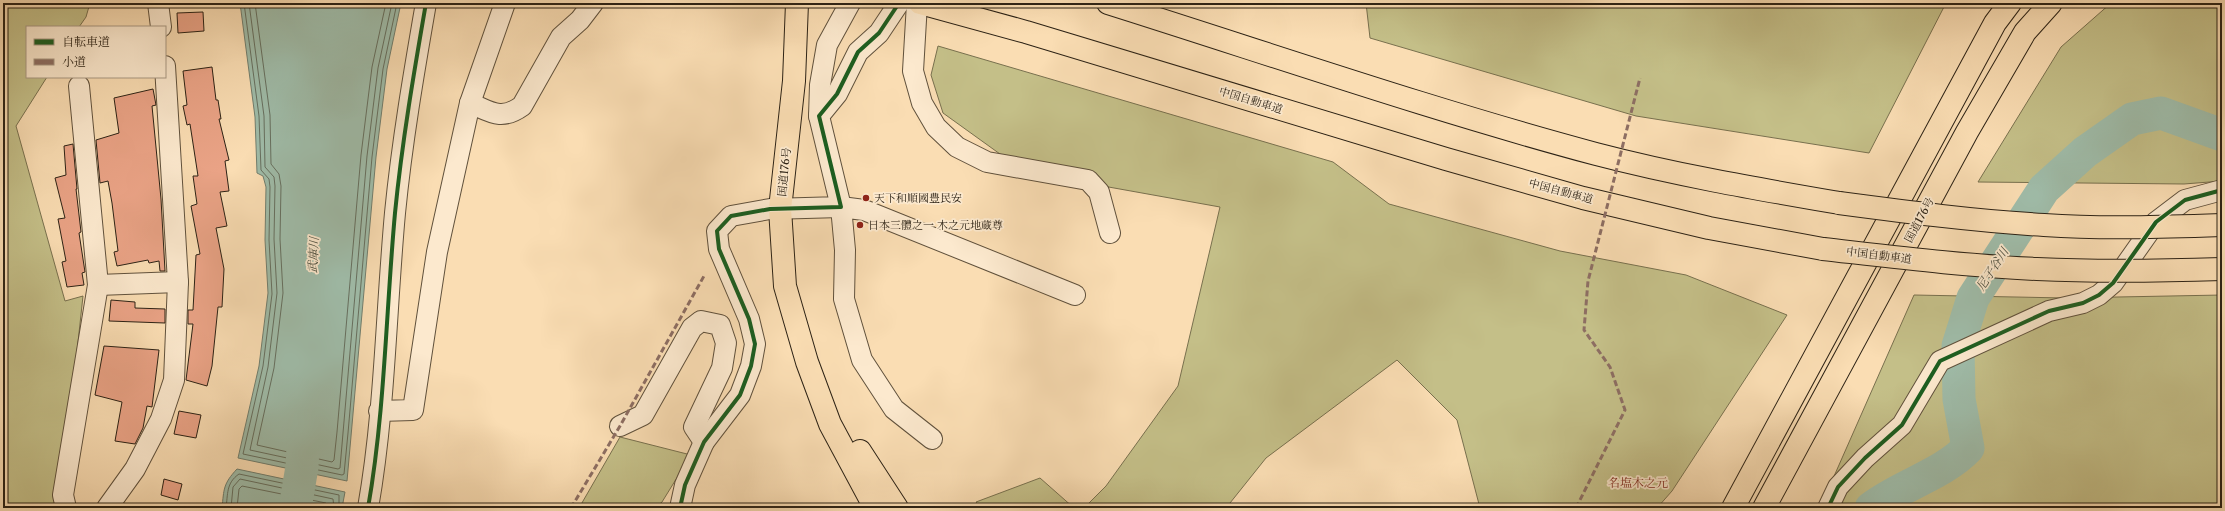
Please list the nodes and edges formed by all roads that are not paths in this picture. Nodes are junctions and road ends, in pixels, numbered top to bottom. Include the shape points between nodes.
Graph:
1 (158, 3) edge
2 (426, 3) edge
3 (506, 3) edge
4 (593, 3) edge
5 (798, 3) edge
6 (850, 3) edge
7 (899, 3) edge
8 (917, 3) edge
9 (920, 3) edge
10 (1108, 3) edge
11 (2010, 3) edge
12 (2051, 3) edge
13 (161, 26) edge
14 (166, 78) edge
15 (79, 86) dead end
16 (470, 103) junction
17 (819, 116) junction
18 (2222, 190) edge
19 (841, 207) junction
20 (780, 208) junction
21 (2222, 225) edge
22 (1110, 232) dead end
23 (2222, 269) edge
24 (178, 282) junction
25 (98, 285) junction
26 (1075, 295) dead end
27 (807, 362) junction
28 (379, 411) junction
29 (620, 426) dead end
30 (932, 439) dead end
31 (704, 442) junction
32 (66, 508) edge
33 (107, 508) edge
34 (368, 508) edge
35 (680, 508) edge
36 (875, 508) edge
37 (897, 508) edge
38 (1733, 508) edge
39 (1764, 508) edge
40 (1828, 508) edge

1 - 13 street
2 - 28 street via 395,211
3 - 16 street
4 - 16 street via 561,38 522,106 512,113 500,115
5 - 20 highway, 国道176号 via 794,81
6 - 17 street via 827,45 820,85
7 - 17 street via 879,33 858,52 837,94
8 - 22 street via 913,71 922,104 936,127 957,147 987,162 1088,180 1099,192
9 - 23 highway, 中国自動車道, bridge via 1026,32 1446,159 1583,198 1709,228 1823,249 1936,262 2037,269
10 - 21 highway, bridge via 1597,154 1726,184 1944,217 2044,225 2138,228
11 - 38 highway via 1995,23
12 - 39 highway, 国道176号 via 2025,32 1967,132
14 - 24 street
15 - 25 street
16 - 28 street via 437,252 413,410
17 - 19 street
18 - 40 street via 2186,200 2156,222 2113,283 2099,295 2083,303 2049,311 1940,361 1902,425 1865,458 1838,487
19 - 20 street
19 - 26 street via 864,210
19 - 30 street via 845,250 844,299 862,360 894,409
20 - 27 highway, 国道176号 via 785,286
20 - 31 street via 731,216 717,231 719,249 749,319 755,344 752,366 740,395
24 - 25 street
24 - 33 street via 174,380 161,419 135,469
25 - 32 street via 63,495
27 - 36 highway, 国道176号 via 830,424
27 - 37 highway, 国道176号
28 - 34 street
29 - 31 street via 643,415 692,328 701,321 707,322 720,325 726,343 722,368 694,426
31 - 35 street via 685,485

